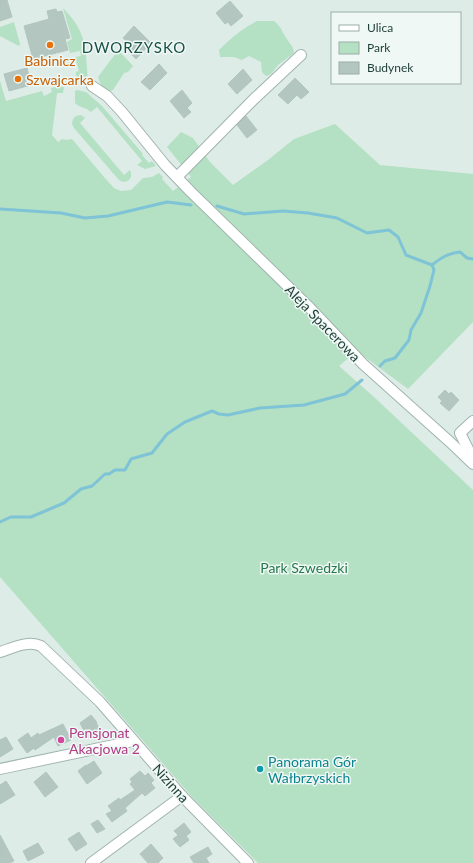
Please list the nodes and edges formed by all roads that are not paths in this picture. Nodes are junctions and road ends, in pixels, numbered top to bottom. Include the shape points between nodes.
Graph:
1 (301, 55) dead end
2 (92, 86) dead end
3 (177, 177) junction
4 (473, 421) edge
5 (460, 432) junction
6 (444, 437) junction
7 (471, 463) edge
8 (0, 652) edge
9 (133, 741) junction
10 (0, 769) edge
11 (182, 796) junction
12 (91, 863) edge
13 (248, 863) edge

1 - 3 street
2 - 3 street, Aleja Spacerowa via 122,112
3 - 6 street, Aleja Spacerowa via 363,364
4 - 5 street
5 - 6 street
5 - 7 street
6 - 7 street, Aleja Spacerowa
8 - 9 street, Nizinna via 29,643 40,646 100,702
9 - 10 street
9 - 11 street, Nizinna
11 - 12 street
11 - 13 street, Nizinna

